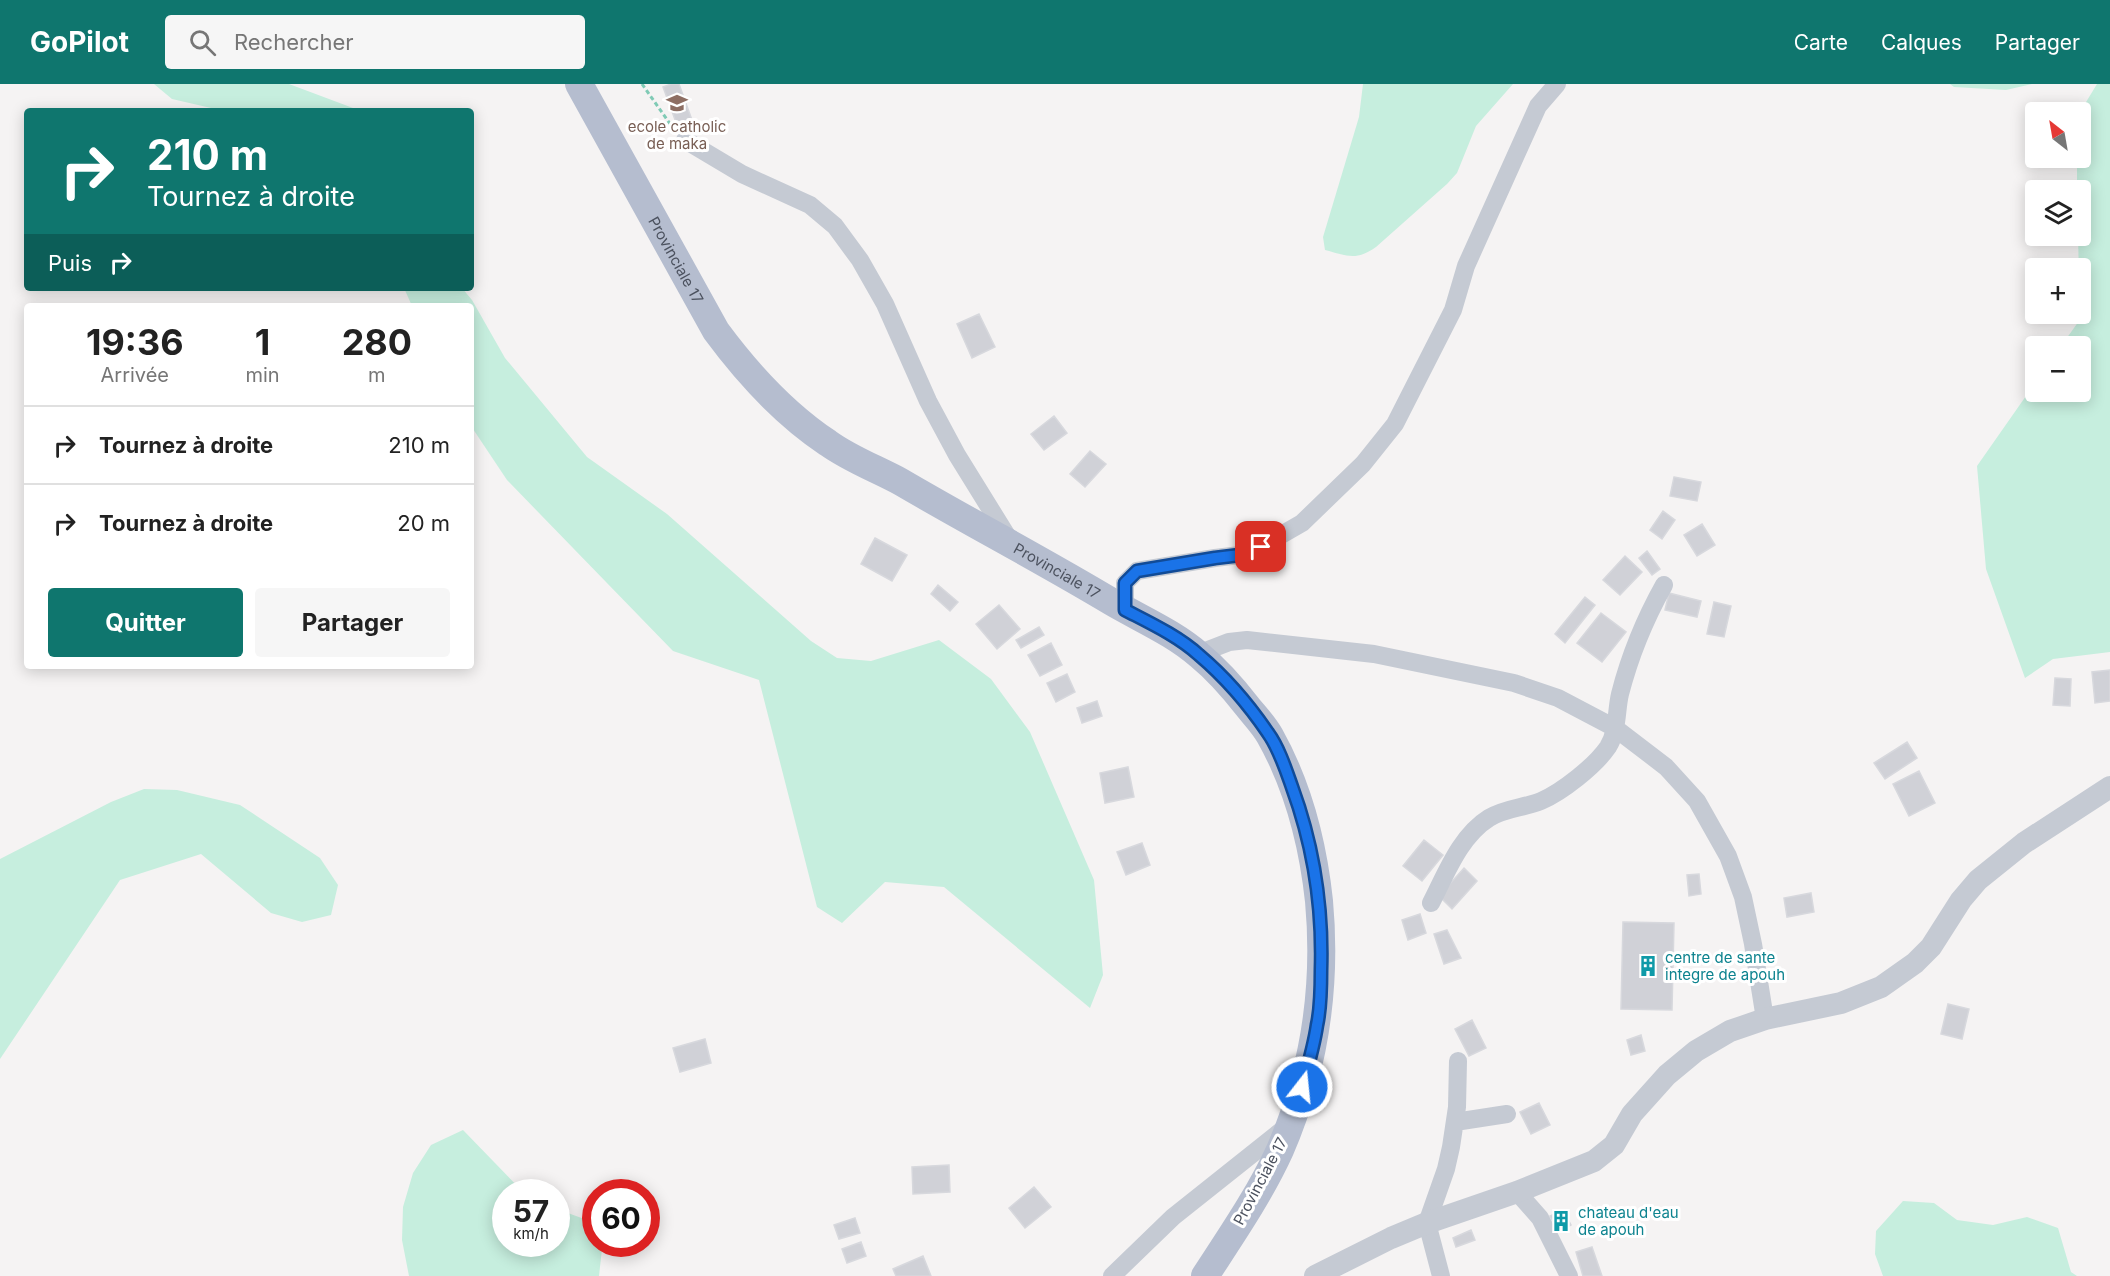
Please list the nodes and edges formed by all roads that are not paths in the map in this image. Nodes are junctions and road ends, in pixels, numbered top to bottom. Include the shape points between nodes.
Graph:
1 (579, 84) edge
2 (1557, 84) edge
3 (685, 140) road end
4 (1011, 543) junction
5 (1664, 585) dead end
6 (1125, 610) junction
7 (1198, 654) junction
8 (1615, 728) junction
9 (2110, 787) edge
10 (1431, 903) dead end
11 (1765, 1019) junction
12 (1458, 1061) dead end
13 (1507, 1114) dead end
14 (1455, 1122) junction
15 (1290, 1125) junction
16 (1517, 1192) junction
17 (1427, 1223) junction
18 (1112, 1276) edge
19 (1204, 1276) edge
20 (1315, 1276) edge
21 (1441, 1276) edge
22 (1569, 1276) edge

1 - 4 main road, Provinciale 17 via 716,330 744,368 788,412 829,444
2 - 6 street via 1538,106 1466,266 1453,310 1395,424 1363,464 1302,523 1248,554 1137,571 1125,583
3 - 4 street via 742,174 810,205 835,226 885,304 938,420
4 - 6 main road, Provinciale 17
5 - 8 street via 1629,663
6 - 7 main road, Provinciale 17
7 - 8 street via 1229,642 1247,640 1374,654 1514,682 1558,698
7 - 15 main road, Provinciale 17 via 1238,694 1270,735 1305,824 1316,870 1321,927 1318,1023
8 - 10 street via 1608,746 1560,790 1541,801 1489,818 1466,838
8 - 11 street via 1666,767 1697,801 1728,856 1743,897
9 - 11 street via 2024,843 1978,880 1930,947 1881,987 1841,1003
11 - 16 street via 1730,1031 1680,1063 1632,1114 1604,1155
12 - 14 street
13 - 14 street
14 - 17 street via 1446,1169
15 - 18 street via 1173,1217
15 - 19 main road, Provinciale 17 via 1265,1178
16 - 17 street
16 - 22 street via 1540,1218
17 - 20 street
17 - 21 street

